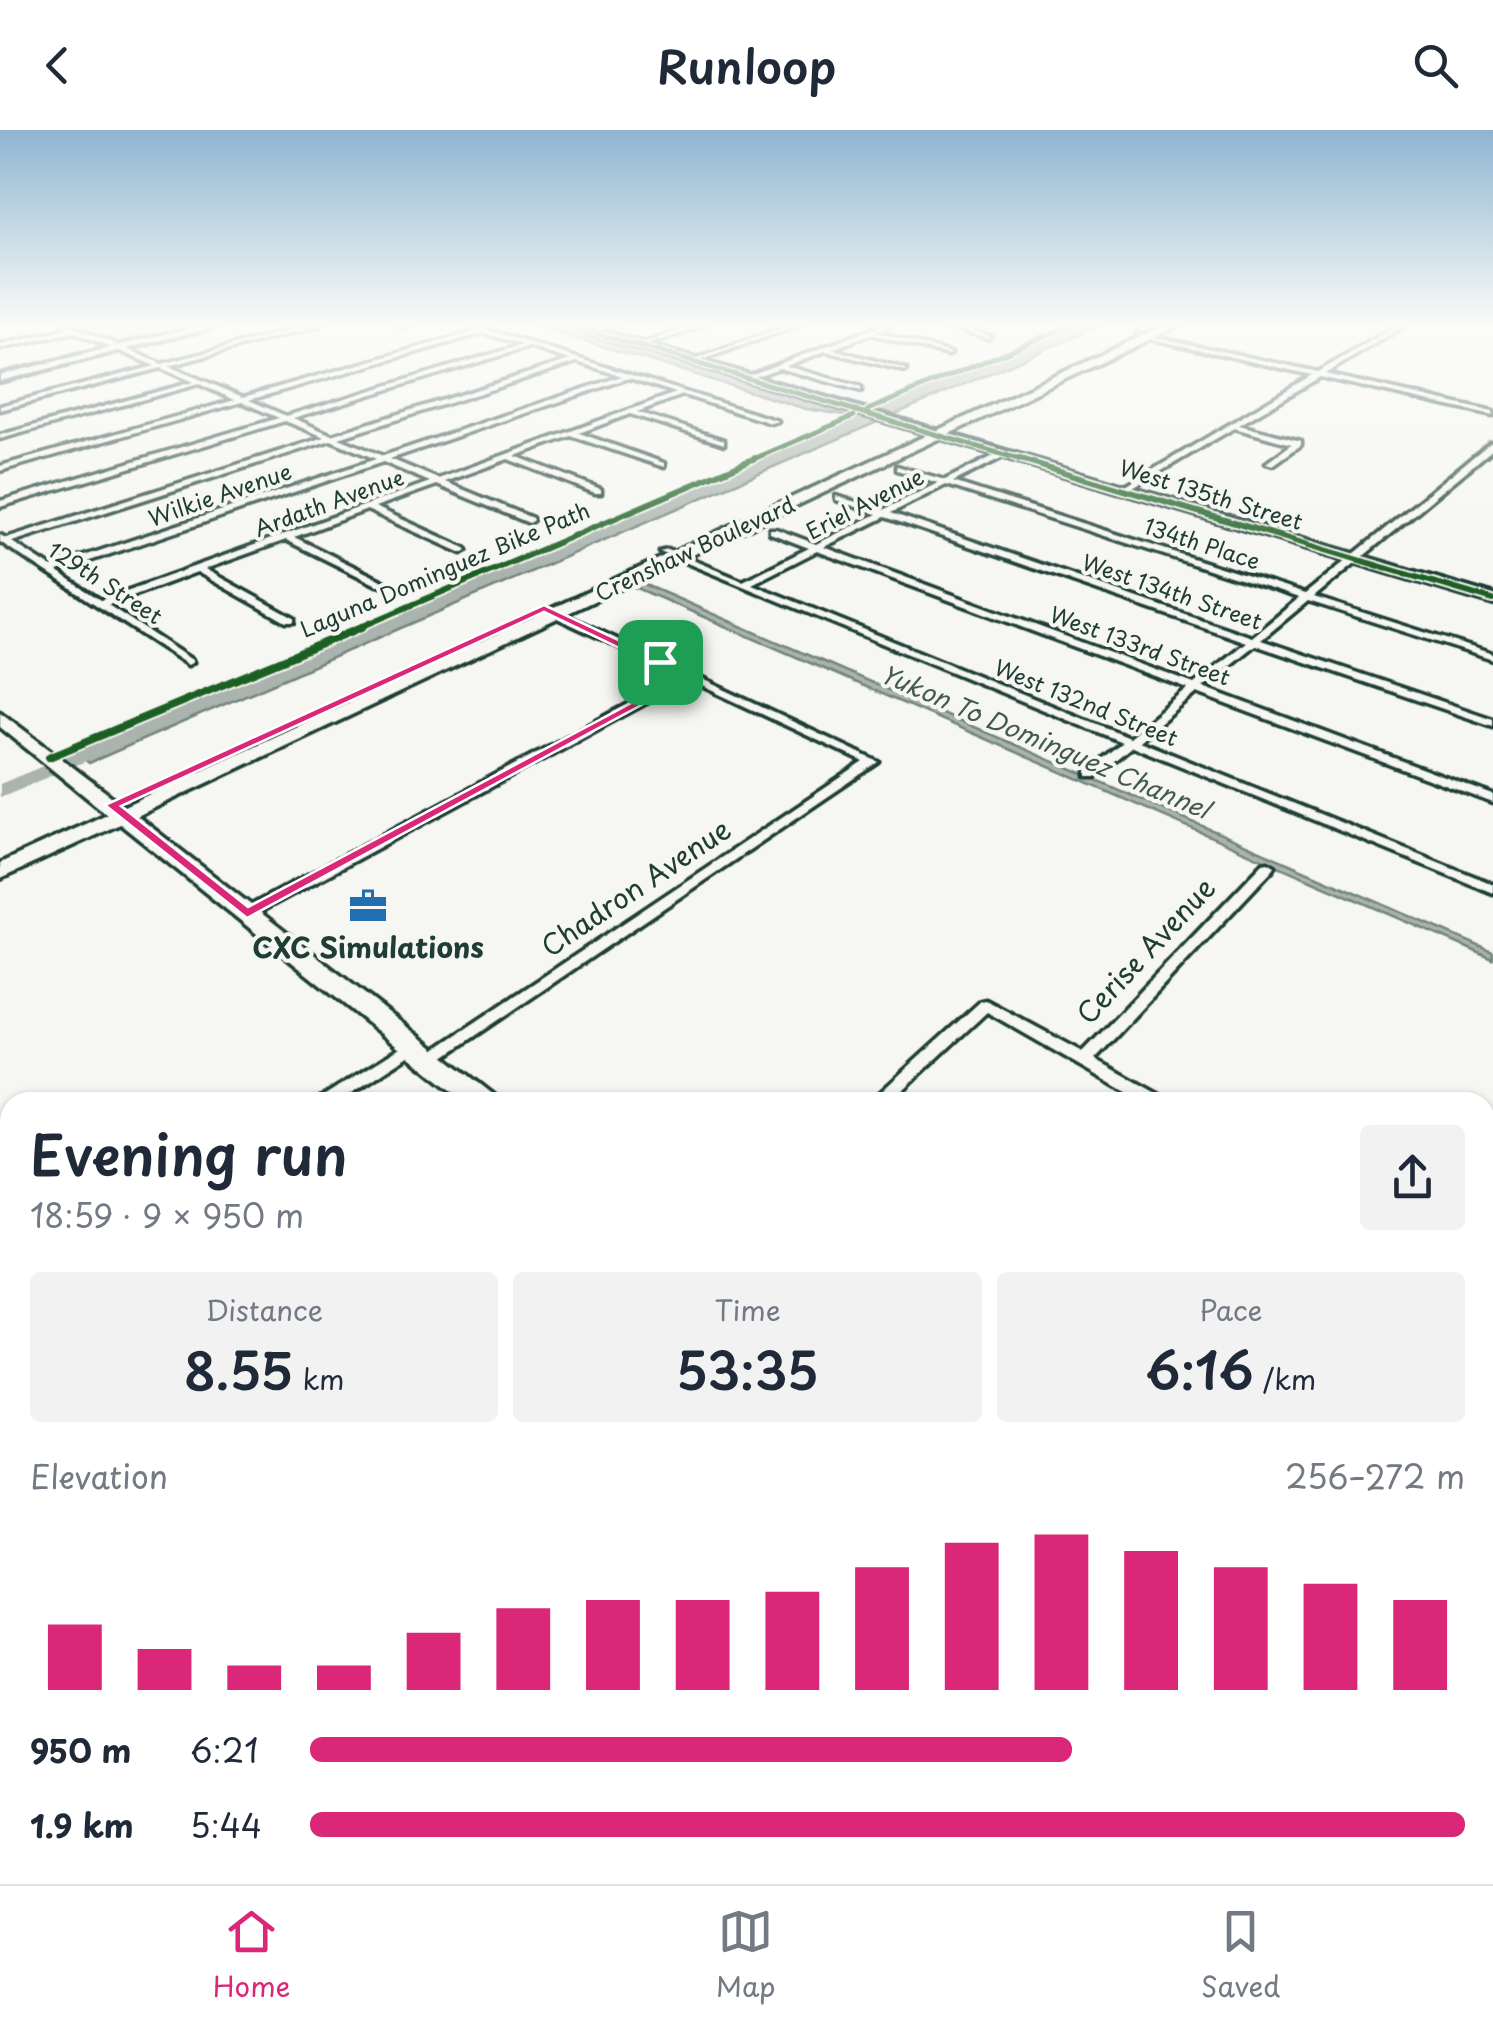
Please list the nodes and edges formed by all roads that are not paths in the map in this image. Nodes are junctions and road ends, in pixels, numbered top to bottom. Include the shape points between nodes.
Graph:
1 (106, 408) edge
2 (214, 408) edge
3 (261, 408) edge
4 (319, 408) edge
5 (426, 408) edge
6 (535, 408) edge
7 (641, 408) edge
8 (729, 408) edge
9 (844, 408) edge
10 (988, 408) edge
11 (1262, 408) edge
12 (1465, 408) edge
13 (630, 412) junction
14 (1493, 414) edge
15 (285, 418) junction
16 (774, 422) dead end
17 (1231, 426) junction
18 (571, 433) junction
19 (933, 434) junction
20 (0, 437) edge
21 (332, 438) junction
22 (721, 442) dead end
23 (1493, 444) edge
24 (1002, 454) junction
25 (508, 456) junction
26 (383, 459) junction
27 (1270, 464) dead end
28 (661, 465) dead end
29 (900, 468) dead end
30 (0, 469) edge
31 (438, 482) junction
32 (946, 483) junction
33 (1122, 490) junction
34 (598, 491) dead end
35 (839, 498) dead end
36 (0, 504) edge
37 (368, 507) junction
38 (884, 514) junction
39 (530, 520) dead end
40 (773, 530) dead end
41 (286, 536) junction
42 (2, 540) edge
43 (818, 547) junction
44 (462, 550) dead end
45 (671, 555) junction
46 (1354, 559) junction
47 (198, 568) junction
48 (50, 571) junction
49 (380, 583) dead end
50 (744, 584) junction
51 (1305, 598) junction
52 (1493, 600) edge
53 (100, 604) junction
54 (550, 611) junction
55 (290, 620) dead end
56 (1254, 641) junction
57 (1493, 657) edge
58 (188, 662) dead end
59 (689, 676) junction
60 (1196, 688) junction
61 (0, 718) edge
62 (1493, 723) edge
63 (1130, 742) junction
64 (1091, 774) dead end
65 (1493, 799) edge
66 (118, 810) junction
67 (0, 856) edge
68 (1268, 866) dead end
69 (0, 872) edge
70 (1493, 890) edge
71 (247, 914) junction
72 (422, 1053) junction
73 (1085, 1060) junction
74 (346, 1092) edge
75 (471, 1092) edge
76 (891, 1092) edge
77 (1140, 1092) edge

1 - 20 street
2 - 30 street
3 - 15 street
4 - 15 street
5 - 21 street
6 - 26 street, Wilkie Avenue
7 - 13 street, Ardath Avenue
8 - 16 street
9 - 19 street, West 135th Street
10 - 19 main road, Crenshaw Boulevard
11 - 17 street
12 - 14 street
13 - 18 street, Ardath Avenue
13 - 22 street
15 - 21 street
15 - 36 street
17 - 27 street via 1298,444
17 - 33 street
18 - 25 street, Ardath Avenue
18 - 28 street
19 - 24 street, West 135th Street
19 - 45 main road, Crenshaw Boulevard
21 - 26 street
21 - 42 street
23 - 46 street
24 - 32 street, Eriel Avenue
24 - 33 street, West 135th Street
25 - 31 street, Ardath Avenue
25 - 34 street
26 - 31 street
26 - 48 street, Wilkie Avenue
29 - 32 street, 134th Place
31 - 37 street, Ardath Avenue
31 - 39 street
32 - 38 street, Eriel Avenue
32 - 51 street, 134th Place
33 - 46 street, West 135th Street
35 - 38 street, West 134th Street
37 - 41 street, Ardath Avenue
37 - 44 street
38 - 43 street, Eriel Avenue
38 - 56 street, West 134th Street
40 - 43 street, West 133rd Street
41 - 47 street, Ardath Avenue
41 - 49 street
42 - 48 street, 129th Street
43 - 50 street, Eriel Avenue
43 - 60 street, West 133rd Street
45 - 50 street, West 132nd Street
45 - 54 main road, Crenshaw Boulevard
46 - 51 street
46 - 52 street, West 135th Street
47 - 53 street, Ardath Avenue
47 - 55 street
48 - 53 street, 129th Street
50 - 63 street, West 132nd Street
51 - 56 street
51 - 57 street, 134th Place
53 - 58 street, 129th Street
54 - 59 street
54 - 66 main road, Crenshaw Boulevard
56 - 60 street
56 - 62 street, West 134th Street
59 - 71 street
59 - 72 street, Chadron Avenue via 873,762
60 - 63 street
60 - 65 street, West 133rd Street
61 - 66 main road
63 - 64 street
63 - 70 street, West 132nd Street
66 - 67 main road, Crenshaw Boulevard
66 - 69 main road, Crenshaw Boulevard
66 - 71 main road
68 - 73 street, Cerise Avenue
71 - 72 main road
72 - 74 street, Chadron Avenue
72 - 75 main road
73 - 76 street via 986,1005
73 - 77 street, Cerise Avenue

